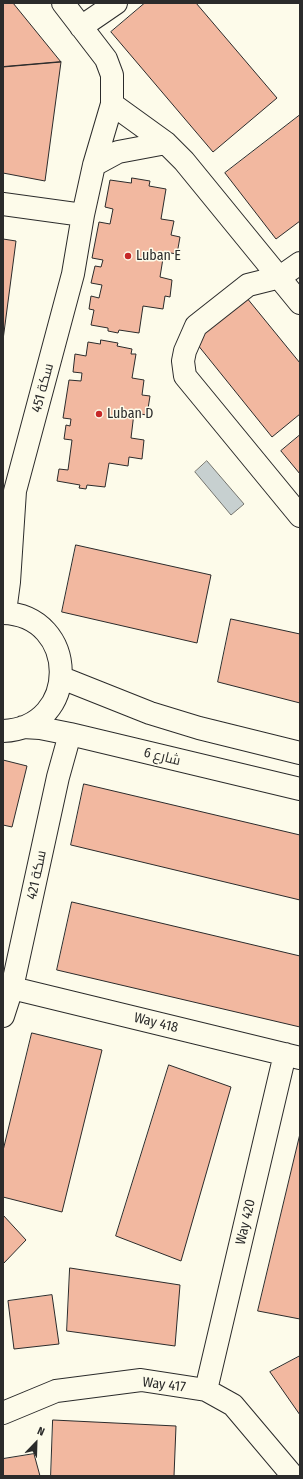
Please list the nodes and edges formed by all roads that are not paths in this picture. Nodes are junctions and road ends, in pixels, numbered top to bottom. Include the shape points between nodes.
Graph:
1 (63, 3) edge
2 (116, 3) edge
3 (82, 27) junction
4 (112, 104) junction
5 (166, 143) junction
6 (94, 165) junction
7 (3, 204) edge
8 (83, 215) junction
9 (300, 262) edge
10 (280, 277) junction
11 (300, 303) edge
12 (300, 516) edge
13 (4, 612) edge
14 (62, 678) junction
15 (13, 729) edge
16 (70, 734) junction
17 (300, 753) edge
18 (300, 789) edge
19 (12, 988) junction
20 (3, 1016) edge
21 (292, 1056) edge
22 (206, 1390) junction
23 (3, 1413) edge
24 (293, 1476) edge

1 - 3 street, سكة 451
2 - 3 street
3 - 4 street, سكة 451 via 106,59 112,75
4 - 5 street
4 - 6 street, سكة 451
5 - 6 street via 118,152
5 - 10 street via 184,161
6 - 8 street, سكة 451
7 - 8 street
8 - 13 street, سكة 451 via 73,274 15,491 9,582
9 - 10 street
10 - 11 street
10 - 12 street via 248,285 196,326 183,361 185,376
13 - 14 street via 31,620 48,633 61,662
14 - 15 street via 58,694 50,709 38,720
14 - 17 street via 157,716
15 - 16 street, شارع 6 via 40,728
16 - 18 street, شارع 6
16 - 19 street, سكة 421 via 58,777
19 - 20 street, سكة 421
19 - 21 street, Way 418
21 - 22 street, Way 420
22 - 23 street, Way 417 via 141,1380 56,1391
22 - 24 street, Way 417 via 233,1405

